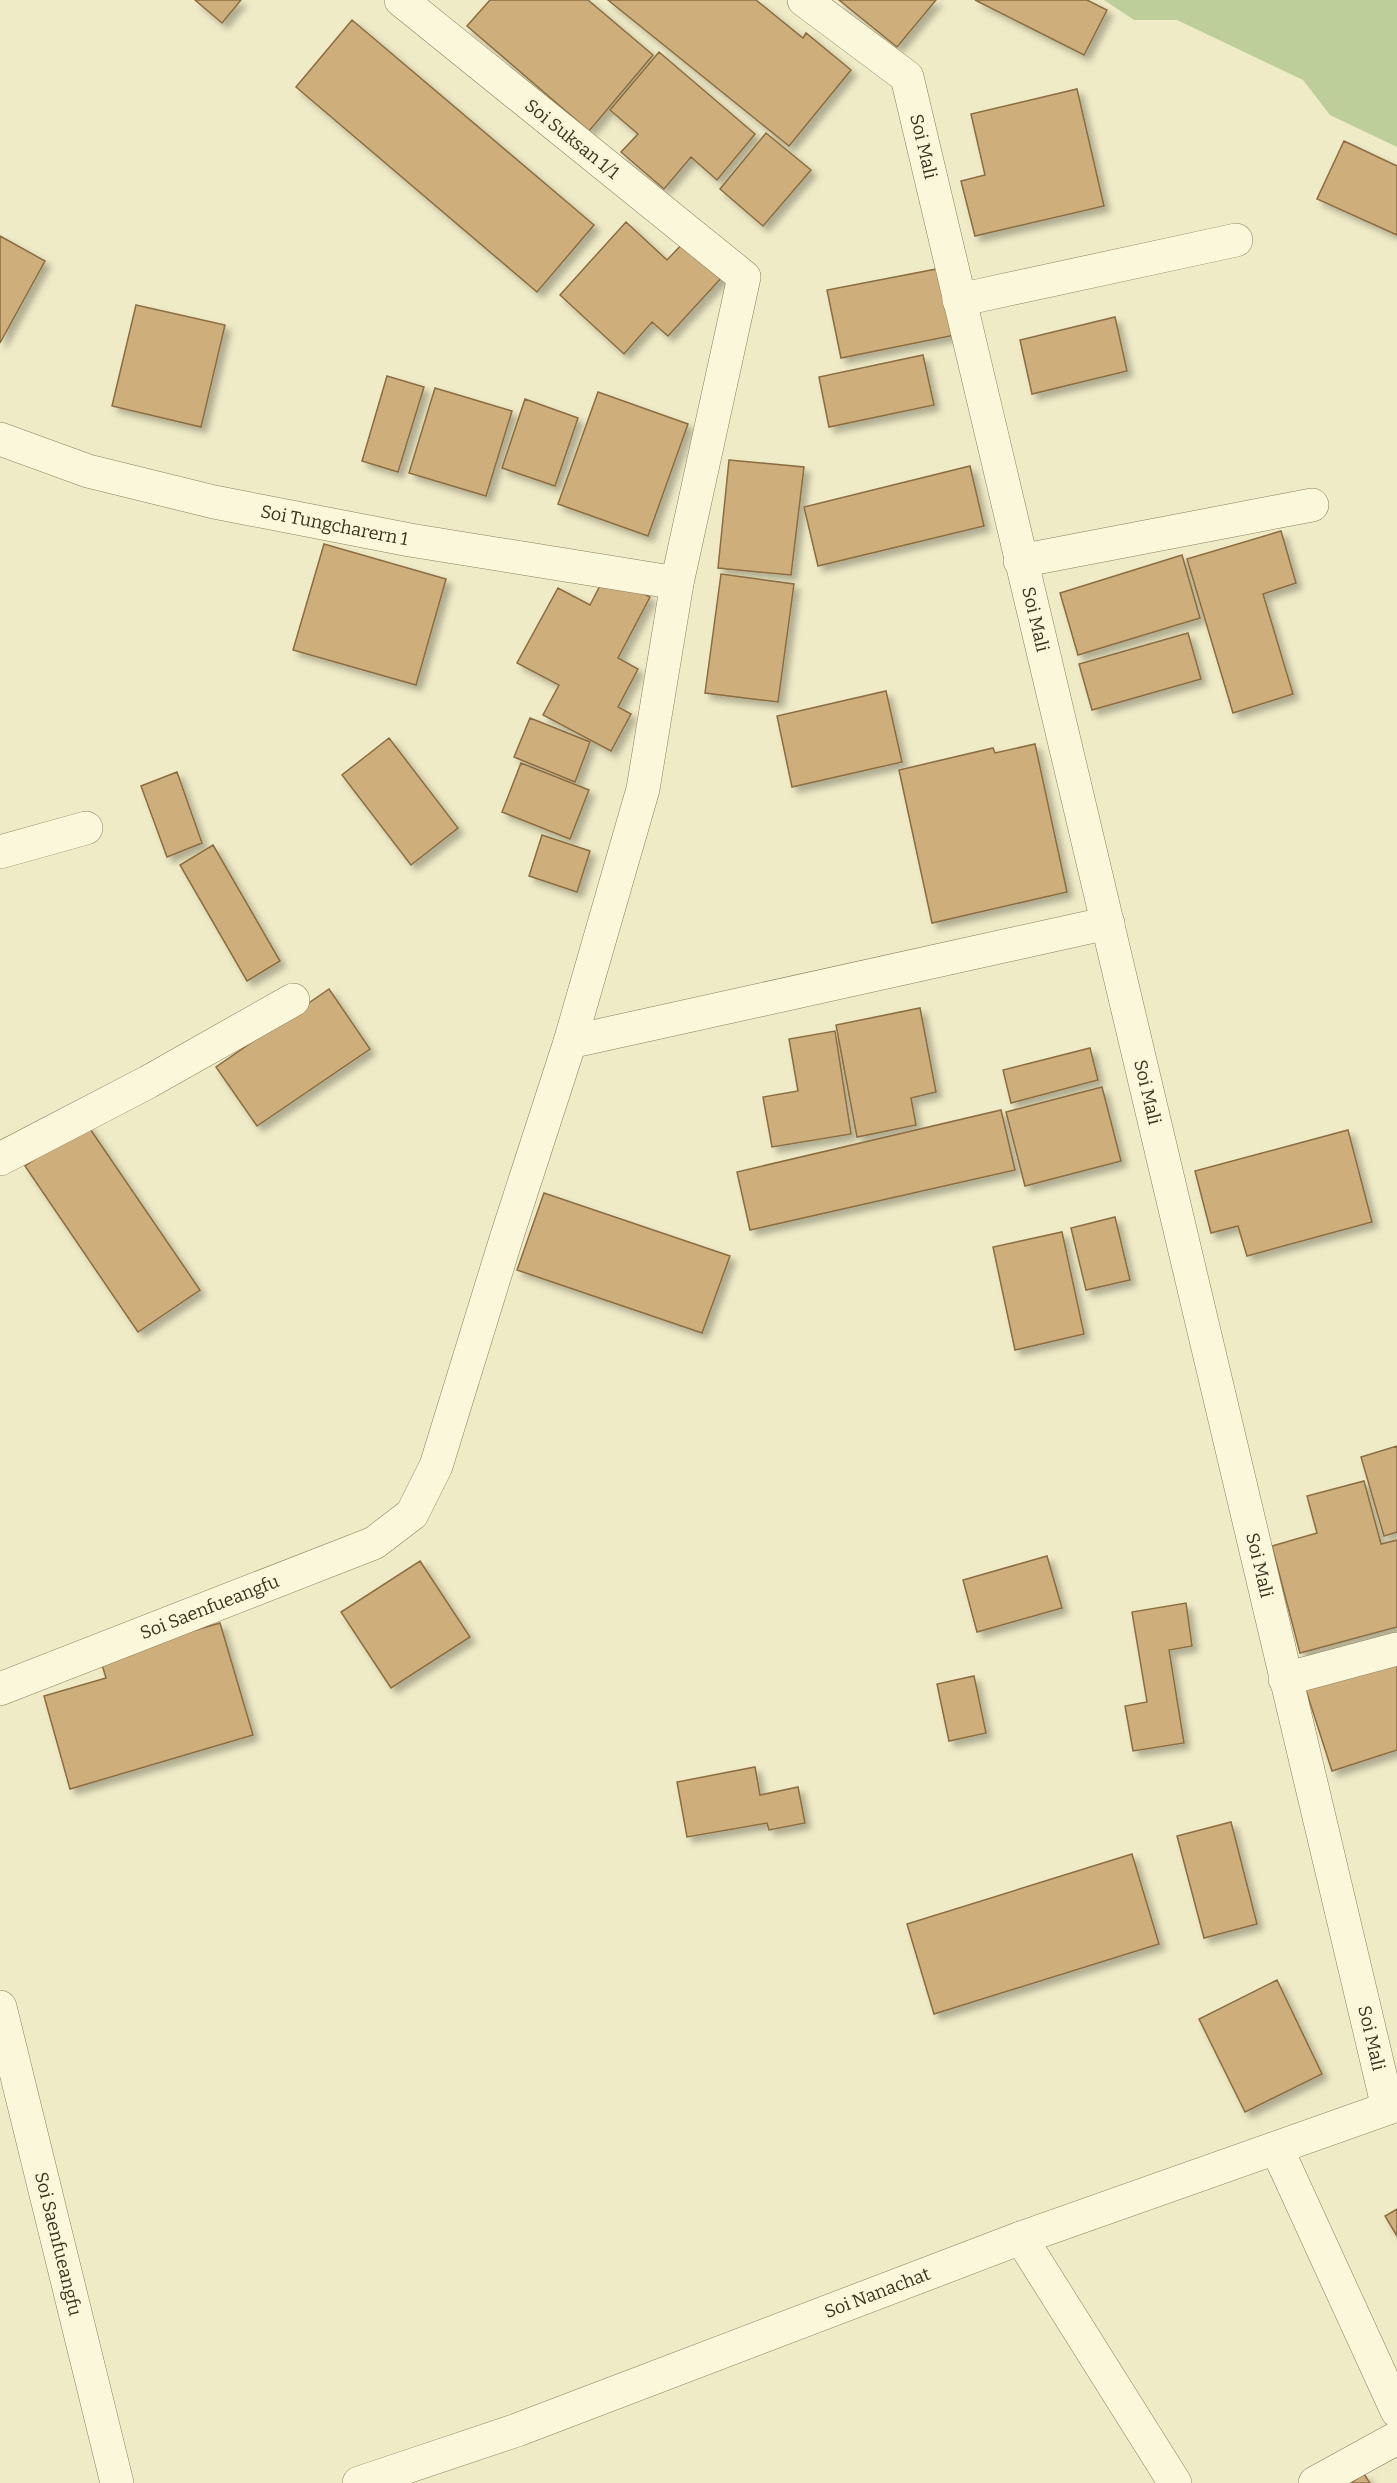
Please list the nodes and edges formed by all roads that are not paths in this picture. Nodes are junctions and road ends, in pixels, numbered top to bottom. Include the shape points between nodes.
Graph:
1 (401, 0) edge
2 (804, 0) edge
3 (1236, 240) dead end
4 (958, 300) junction
5 (0, 439) edge
6 (1312, 505) dead end
7 (1020, 561) junction
8 (677, 583) junction
9 (86, 828) dead end
10 (0, 852) edge
11 (1108, 923) junction
12 (293, 1000) dead end
13 (570, 1042) junction
14 (0, 1160) edge
15 (1397, 1649) edge
16 (1285, 1679) junction
17 (0, 1689) edge
18 (0, 2007) edge
19 (1393, 2106) edge
20 (1277, 2149) junction
21 (1022, 2238) junction
22 (1397, 2411) edge
23 (1397, 2438) edge
24 (377, 2481) edge
25 (117, 2483) edge
26 (1175, 2483) edge
27 (1315, 2483) edge

1 - 8 street, Soi Suksan 1/1 via 744,278
2 - 4 street, Soi Mali via 907,77
3 - 4 street
4 - 7 street, Soi Mali
5 - 8 street, Soi Tungcharern 1 via 88,471 214,502 410,540
6 - 7 street
7 - 11 street, Soi Mali
8 - 13 street via 643,789
9 - 10 street
11 - 13 street
11 - 16 street, Soi Mali
12 - 14 street
13 - 17 street, Soi Saenfueangfu via 436,1466 412,1514 374,1543
15 - 16 street
16 - 19 street, Soi Mali
18 - 25 street, Soi Saenfueangfu
19 - 20 street, Soi Nanachat
20 - 21 street, Soi Nanachat
20 - 22 street
21 - 24 street, Soi Nanachat
21 - 26 street
23 - 27 street

